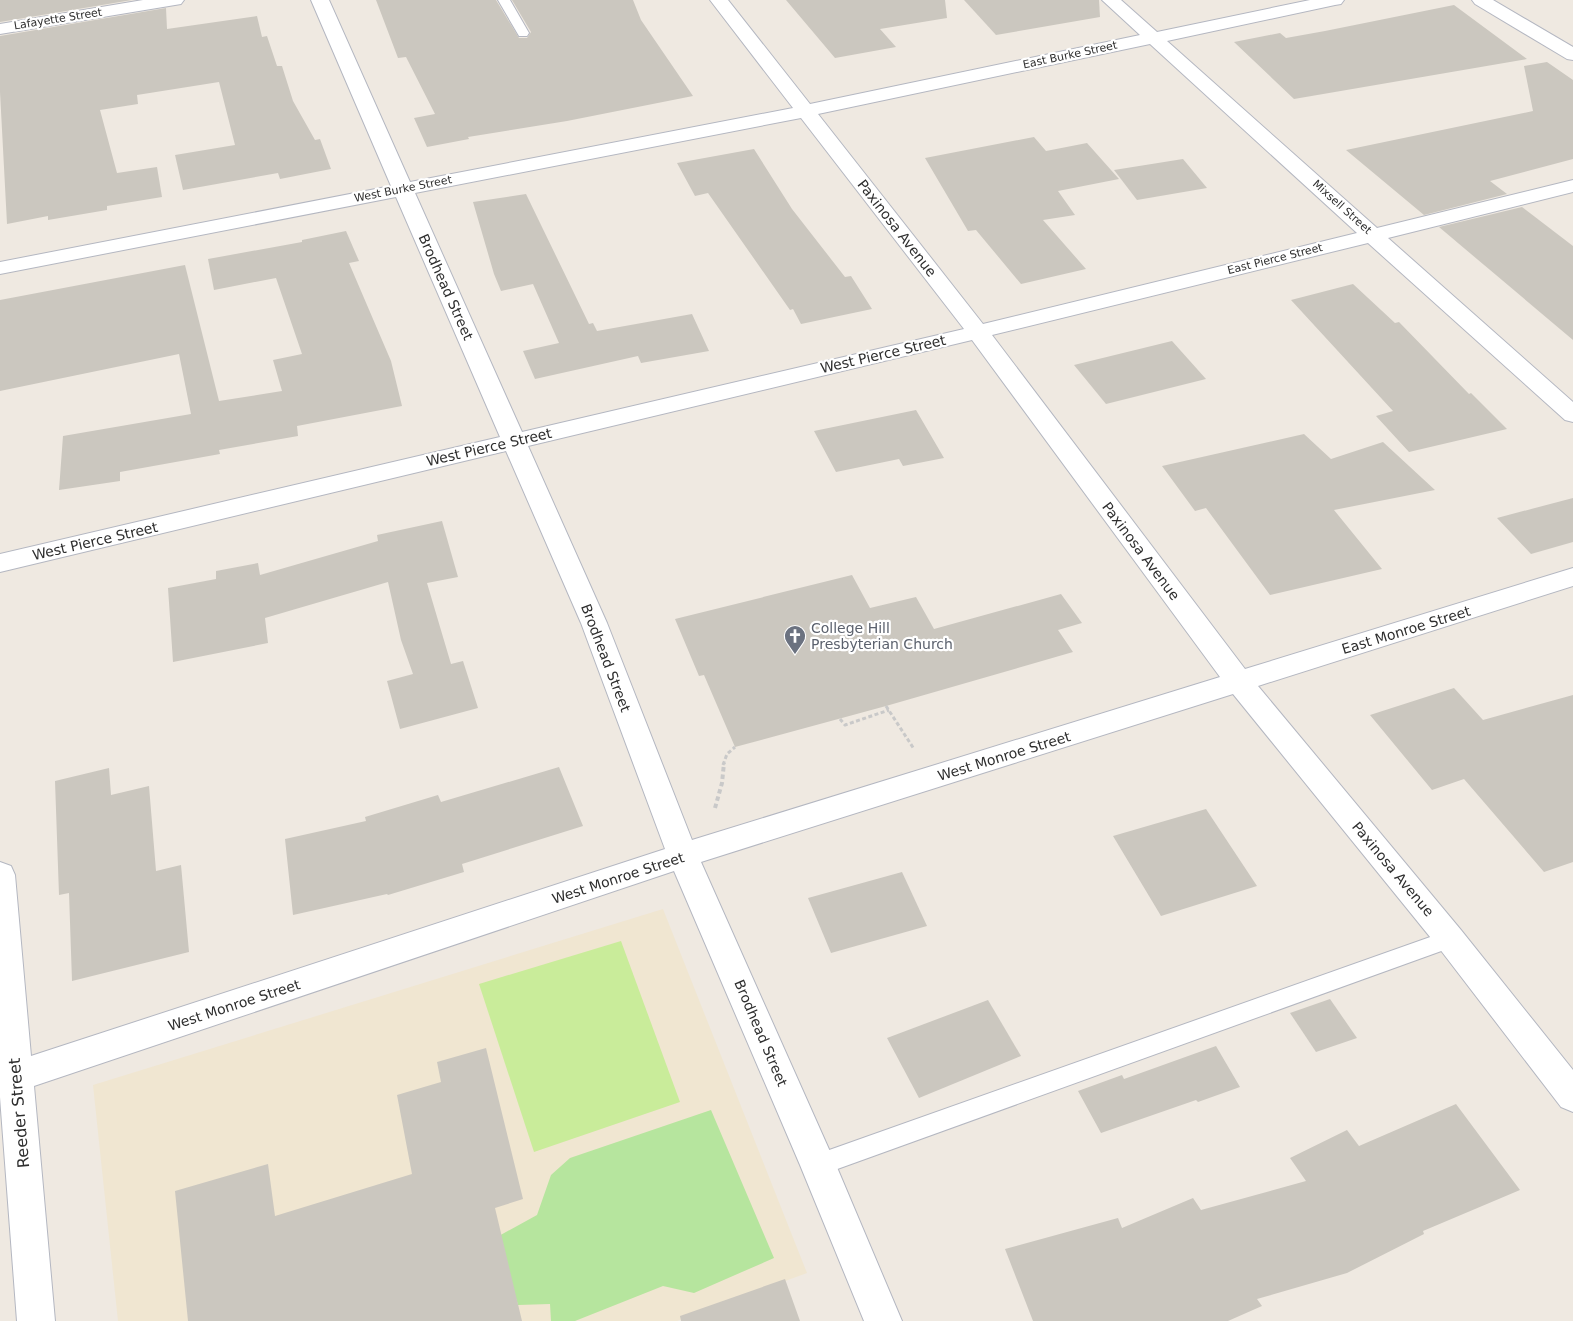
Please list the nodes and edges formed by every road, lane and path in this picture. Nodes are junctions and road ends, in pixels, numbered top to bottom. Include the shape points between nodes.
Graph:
1 (175, 0) edge
2 (320, 0) edge
3 (504, 0) edge
4 (719, 0) edge
5 (1111, 0) edge
6 (1335, 0) edge
7 (1481, 0) edge
8 (0, 29) edge
9 (523, 33) dead end
10 (1153, 38) junction
11 (1573, 55) edge
12 (805, 111) junction
13 (1573, 186) edge
14 (403, 190) junction
15 (1373, 235) junction
16 (0, 268) edge
17 (978, 332) junction
18 (1573, 415) edge
19 (514, 441) junction
20 (0, 563) edge
21 (1573, 577) edge
22 (1238, 682) junction
23 (886, 706) dead end
24 (889, 710) junction
25 (840, 719) dead end
26 (735, 747) dead end
27 (914, 749) dead end
28 (715, 808) dead end
29 (683, 856) junction
30 (0, 875) edge
31 (1450, 939) junction
32 (8, 1079) edge
33 (1573, 1096) edge
34 (818, 1165) junction
35 (36, 1321) edge
36 (883, 1321) edge

1 - 8 street, Lafayette Street
2 - 14 street, Brodhead Street
3 - 9 lane
4 - 12 street, Paxinosa Avenue
5 - 10 street, Mixsell Street
6 - 10 street, East Burke Street
7 - 11 street
10 - 12 street, East Burke Street
10 - 15 street, Mixsell Street
12 - 14 street, West Burke Street
12 - 17 street, Paxinosa Avenue
13 - 15 street, East Pierce Street
14 - 16 street, West Burke Street
14 - 19 street, Brodhead Street
15 - 17 street, East Pierce Street
15 - 18 street, Mixsell Street
17 - 19 street, West Pierce Street
17 - 22 street, Paxinosa Avenue
19 - 20 street, West Pierce Street
19 - 29 street, Brodhead Street via 594,623
21 - 22 street, East Monroe Street
22 - 29 street, West Monroe Street
22 - 31 street, Paxinosa Avenue
23 - 24 path
24 - 25 path via 845,725
24 - 27 path
26 - 28 path via 726,753 722,765 723,779
29 - 32 street, West Monroe Street
29 - 34 street, Brodhead Street
30 - 32 street, Reeder Street
31 - 33 street, Paxinosa Avenue
31 - 34 lane
32 - 35 street, Reeder Street
34 - 36 street, Brodhead Street

